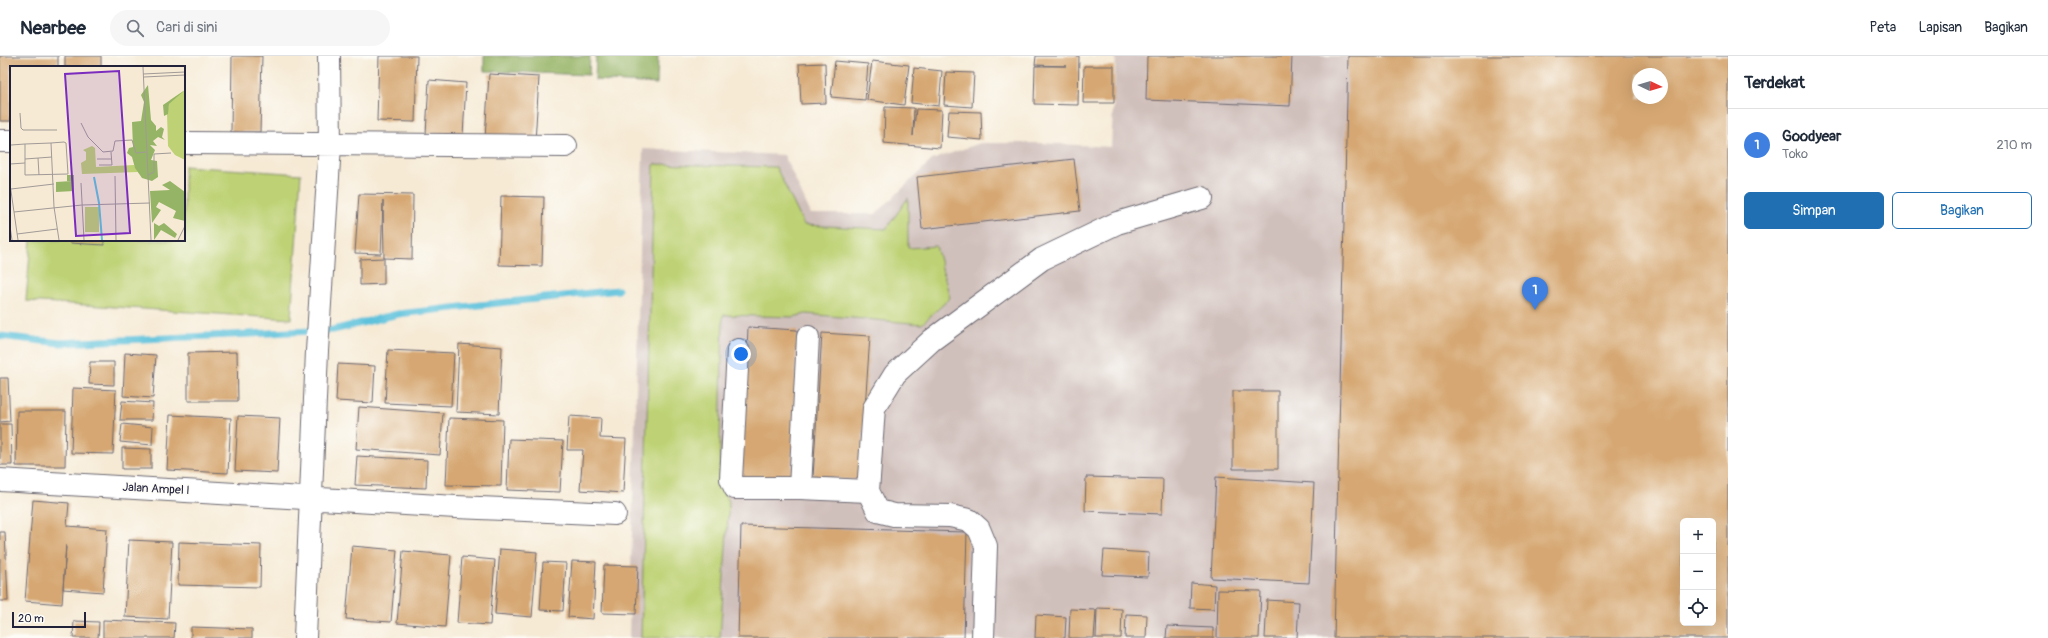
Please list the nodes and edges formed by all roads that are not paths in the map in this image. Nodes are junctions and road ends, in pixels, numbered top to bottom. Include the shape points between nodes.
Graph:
1 (329, 56) edge
2 (185, 143) edge
3 (330, 145) junction
4 (566, 146) dead end
5 (1202, 198) dead end
6 (808, 337) dead end
7 (738, 350) dead end
8 (0, 480) edge
9 (800, 488) junction
10 (868, 491) junction
11 (311, 497) junction
12 (615, 514) dead end
13 (305, 638) edge
14 (983, 638) edge

1 - 3 street
2 - 3 street
3 - 4 street
3 - 11 street
5 - 10 street via 1117,223 1042,259 932,340 895,374 874,408
6 - 9 street
7 - 9 street via 731,478 735,488
8 - 11 street, Jalan Ampel I
9 - 10 street
10 - 14 street via 878,511 894,515 950,516 969,520 979,529 986,546
11 - 12 street, Jalan Ampel I
11 - 13 street

